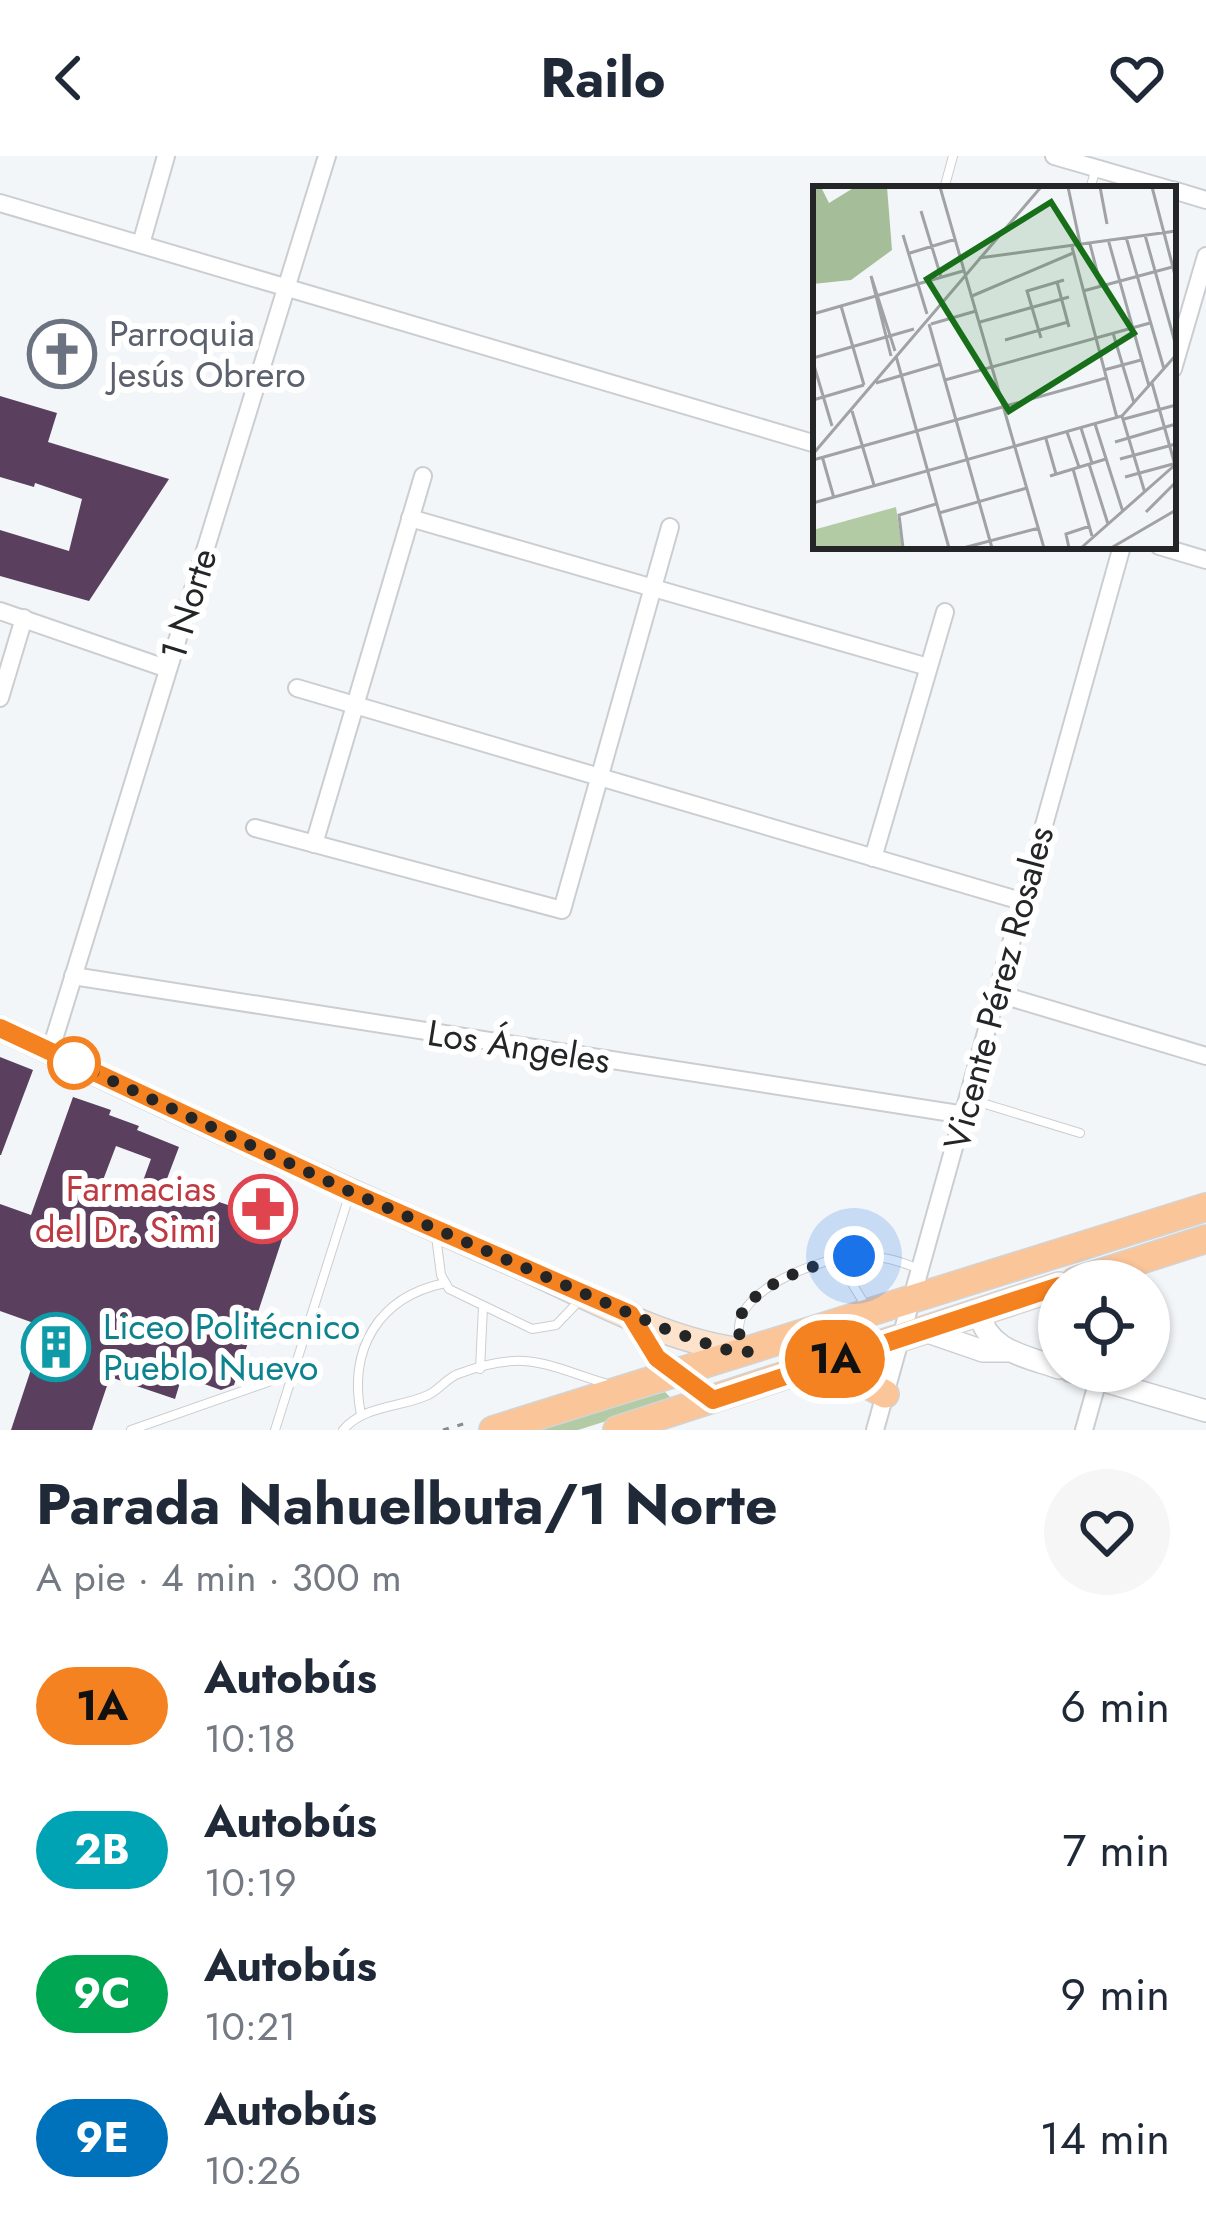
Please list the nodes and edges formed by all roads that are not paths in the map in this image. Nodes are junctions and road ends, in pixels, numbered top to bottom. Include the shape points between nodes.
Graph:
1 (166, 156) edge
2 (327, 156) edge
3 (953, 156) edge
4 (1054, 156) edge
5 (1096, 168) junction
6 (945, 186) edge
7 (1091, 186) edge
8 (1157, 186) edge
9 (1176, 192) edge
10 (1206, 200) edge
11 (0, 203) edge
12 (141, 244) junction
13 (1206, 256) edge
14 (286, 286) junction
15 (1176, 360) edge
16 (813, 443) edge
17 (423, 476) dead end
18 (410, 518) junction
19 (670, 527) dead end
20 (1121, 549) edge
21 (1169, 549) edge
22 (1206, 560) edge
23 (653, 587) junction
24 (0, 611) edge
25 (945, 612) dead end
26 (24, 618) junction
27 (928, 667) junction
28 (168, 669) junction
29 (297, 688) dead end
30 (0, 698) edge
31 (355, 705) junction
32 (599, 777) junction
33 (255, 828) dead end
34 (314, 844) junction
35 (873, 858) junction
36 (1021, 902) junction
37 (73, 976) junction
38 (999, 994) junction
39 (0, 1028) edge
40 (50, 1052) junction
41 (1206, 1055) edge
42 (967, 1107) junction
43 (1080, 1132) dead end
44 (351, 1192) junction
45 (1206, 1207) edge
46 (436, 1229) junction
47 (1206, 1239) edge
48 (837, 1258) junction
49 (1140, 1260) edge
50 (921, 1269) junction
51 (445, 1283) junction
52 (1038, 1293) edge
53 (584, 1294) junction
54 (911, 1302) junction
55 (483, 1307) junction
56 (979, 1312) junction
57 (630, 1314) junction
58 (871, 1314) junction
59 (912, 1333) junction
60 (1008, 1351) junction
61 (749, 1352) junction
62 (1038, 1360) edge
63 (480, 1369) junction
64 (802, 1370) junction
65 (678, 1373) junction
66 (291, 1374) junction
67 (630, 1388) junction
68 (1094, 1392) edge
69 (1139, 1392) edge
70 (885, 1394) junction
71 (713, 1400) junction
72 (1206, 1411) edge
73 (361, 1415) junction
74 (131, 1430) edge
75 (275, 1430) edge
76 (343, 1430) edge
77 (493, 1430) edge
78 (617, 1430) edge
79 (874, 1430) edge
80 (1084, 1430) edge

1 - 12 street
2 - 14 street, 1 Norte
3 - 6 lane
4 - 5 street
5 - 7 lane
5 - 8 street
9 - 10 street
11 - 12 street
12 - 14 street
13 - 15 street
14 - 16 street
14 - 28 street, 1 Norte
17 - 18 street
18 - 23 street
18 - 31 street
19 - 23 street
20 - 36 street, Vicente Pérez Rosales
21 - 22 street
23 - 27 street
23 - 32 street
24 - 26 street
25 - 27 street
26 - 28 street
26 - 30 street
27 - 35 street
28 - 37 street, 1 Norte
29 - 31 street
31 - 32 street
31 - 34 street
32 - 34 street via 562,910
32 - 35 street
33 - 34 street
35 - 36 street
36 - 38 street, Vicente Pérez Rosales
37 - 40 street, 1 Norte
37 - 42 street, Los Ángeles
38 - 41 street
38 - 42 street, Vicente Pérez Rosales
39 - 40 main road
40 - 44 main road
42 - 43 lane
42 - 50 street, Vicente Pérez Rosales
44 - 46 main road
44 - 66 lane
45 - 54 main road
46 - 51 lane
46 - 53 main road
47 - 49 main road
48 - 50 lane via 872,1256
48 - 58 lane
48 - 61 lane via 752,1298 737,1330
50 - 54 street, Vicente Pérez Rosales
51 - 55 lane
51 - 73 lane via 391,1306 370,1334 358,1374
52 - 56 main road
53 - 55 lane via 556,1325 532,1329
53 - 57 main road
54 - 58 main road
54 - 59 street, Vicente Pérez Rosales
55 - 63 lane
56 - 59 main road
56 - 60 street via 986,1334
57 - 61 main road via 694,1341
57 - 65 main road via 657,1358
58 - 61 main road
59 - 60 street
59 - 64 main road
59 - 70 street, Vicente Pérez Rosales
60 - 62 street
61 - 65 main road
63 - 67 lane via 526,1358
63 - 73 lane via 455,1375 431,1395
64 - 70 main road via 848,1374
64 - 71 main road
65 - 67 main road
65 - 71 main road
66 - 74 lane
66 - 75 lane
67 - 77 main road
68 - 80 street
69 - 72 street
70 - 79 street, Vicente Pérez Rosales
71 - 78 main road
73 - 76 lane

